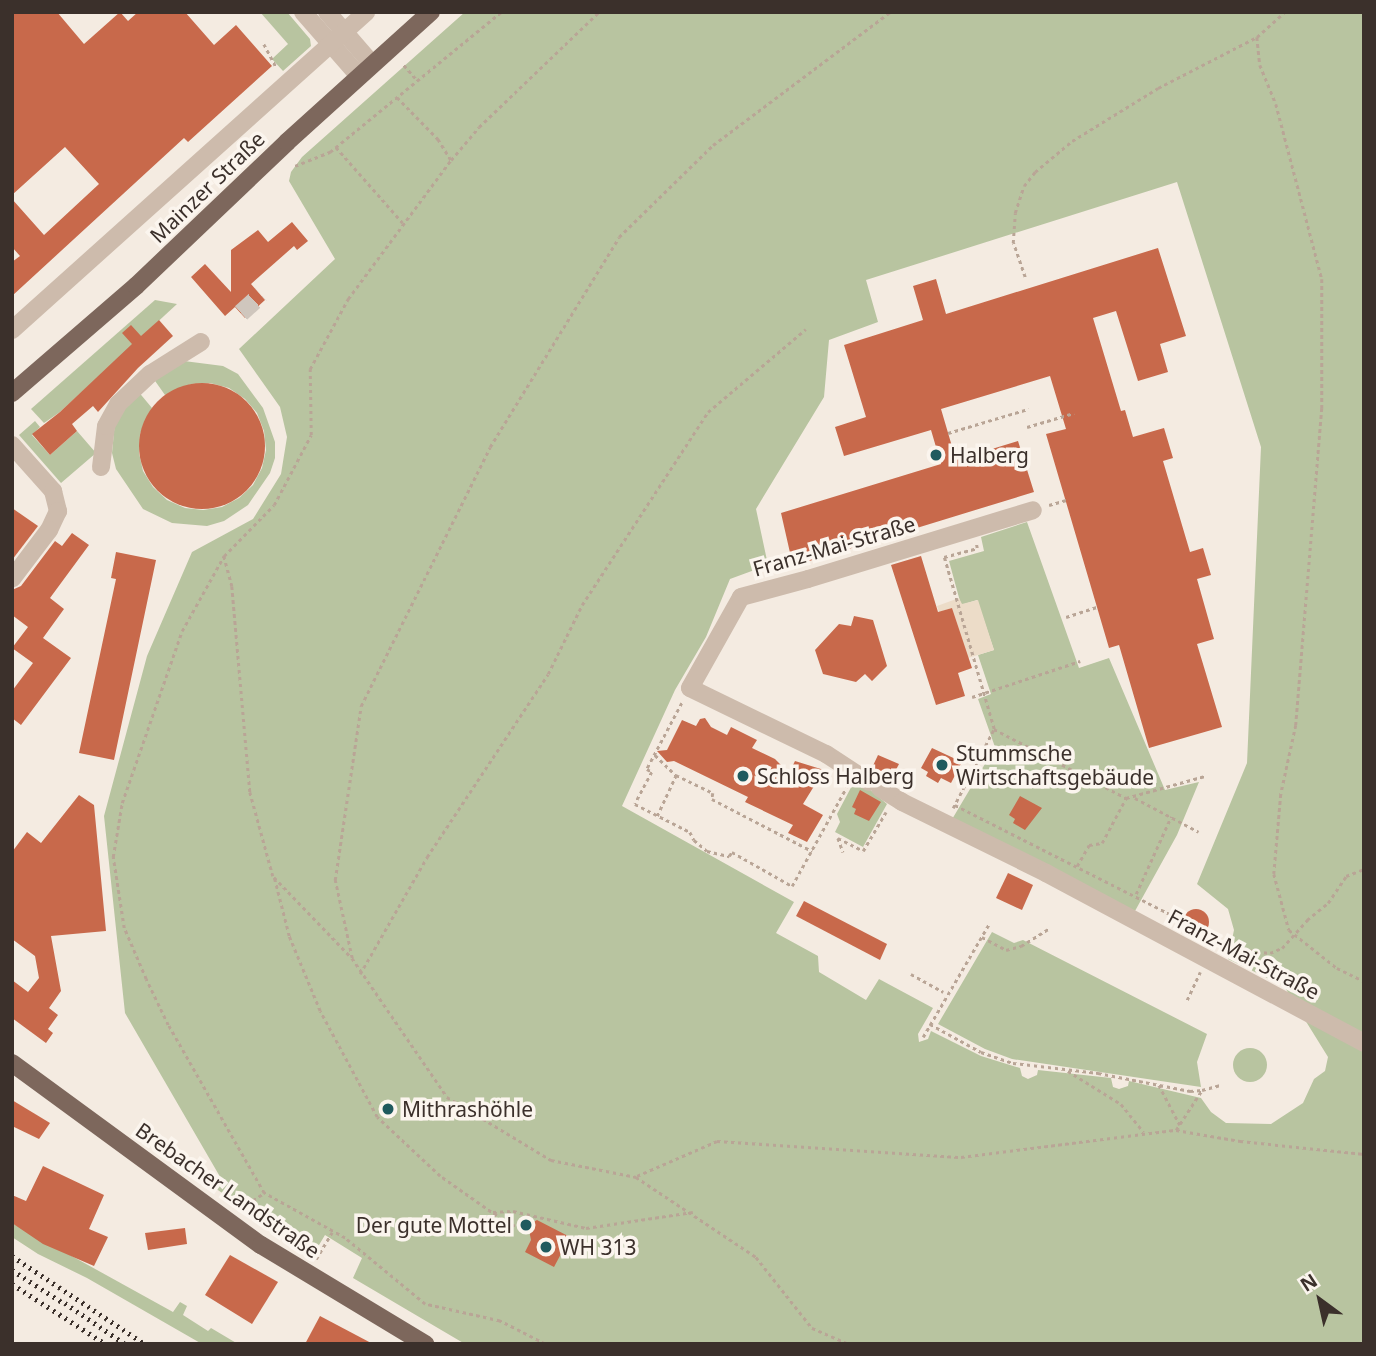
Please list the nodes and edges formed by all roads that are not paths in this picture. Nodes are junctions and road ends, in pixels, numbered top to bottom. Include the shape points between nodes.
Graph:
1 (303, 12) edge
2 (327, 12) edge
3 (366, 12) edge
4 (431, 12) edge
5 (337, 38) junction
6 (365, 70) junction
7 (12, 330) edge
8 (201, 342) dead end
9 (12, 393) edge
10 (12, 445) edge
11 (101, 467) dead end
12 (1041, 508) road end
13 (12, 579) edge
14 (1364, 1043) edge
15 (12, 1063) edge
16 (425, 1344) edge

1 - 5 street
2 - 5 street
3 - 5 street, Mainzer Straße
4 - 6 main road, Mainzer Straße
5 - 6 street
5 - 7 street, Mainzer Straße
6 - 9 main road, Mainzer Straße via 136,286
8 - 11 street via 150,374 118,404 106,426
10 - 13 street via 53,491 58,511
12 - 14 street, Franz-Mai-Straße via 741,597 690,688 826,754 940,822 1032,865
15 - 16 main road, Brebacher Landstraße via 261,1245

